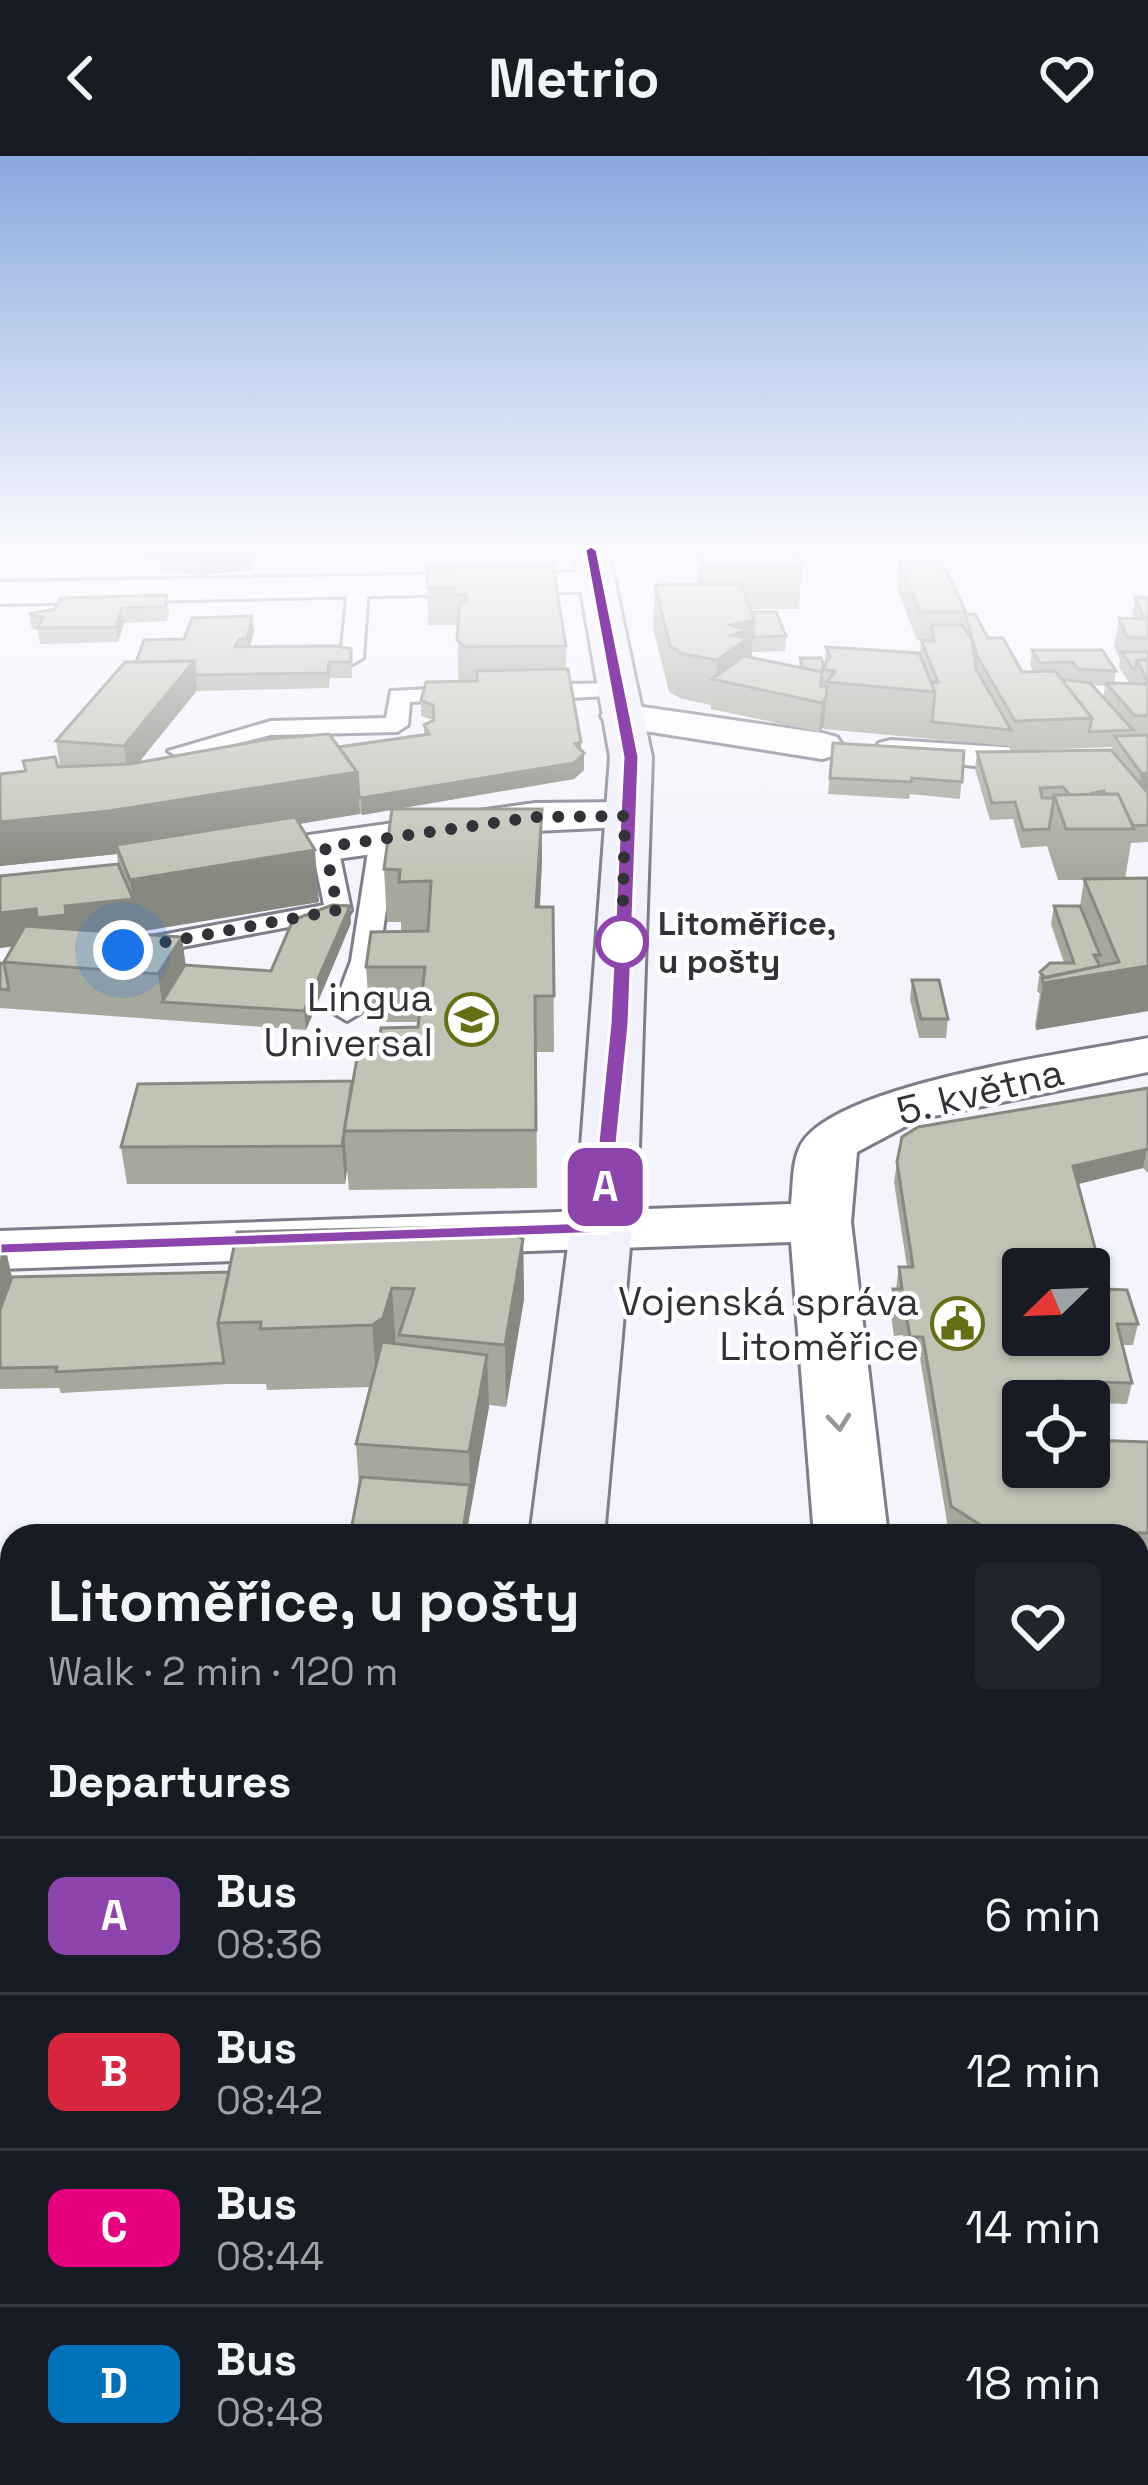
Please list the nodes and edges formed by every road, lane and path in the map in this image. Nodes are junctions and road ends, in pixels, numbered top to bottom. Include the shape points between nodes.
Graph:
1 (600, 659) edge
2 (478, 693) edge
3 (602, 699) junction
4 (822, 746) joint
5 (180, 751) edge
6 (1148, 756) edge
7 (625, 816) junction
8 (383, 838) junction
9 (325, 847) junction
10 (171, 868) edge
11 (106, 953) edge
12 (413, 960) edge
13 (365, 961) junction
14 (347, 1012) dead end
15 (1148, 1055) edge
16 (820, 1222) junction
17 (600, 1228) junction
18 (0, 1250) edge
19 (568, 1524) edge
20 (850, 1524) edge

1 - 3 main road
2 - 5 lane via 399,695 397,725 271,728
3 - 4 street
3 - 7 main road via 631,757
4 - 6 street via 1019,759
7 - 8 street via 535,817
7 - 17 main road via 620,1024
8 - 9 street
8 - 13 lane
9 - 10 street
9 - 11 lane via 338,910
12 - 13 lane
13 - 14 lane
15 - 16 street, 5. května via 902,1105 845,1131 828,1149
16 - 17 street
16 -> 20 street, 5. května
17 - 18 street
17 - 19 main road

